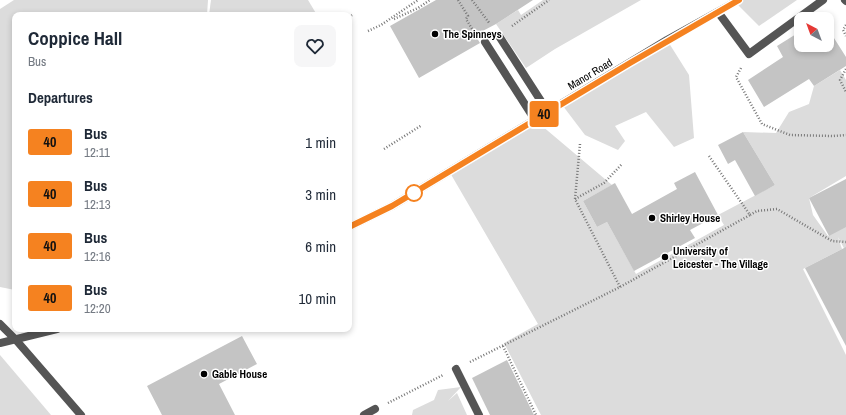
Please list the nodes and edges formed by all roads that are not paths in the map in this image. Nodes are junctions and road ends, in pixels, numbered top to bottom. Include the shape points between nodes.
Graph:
1 (739, 0) edge
2 (823, 0) edge
3 (718, 12) junction
4 (499, 36) road end
5 (485, 42) road end
6 (548, 112) junction
7 (535, 120) junction
8 (352, 226) edge
9 (0, 324) edge
10 (46, 332) edge
11 (16, 340) junction
12 (0, 343) edge
13 (456, 369) road end
14 (375, 409) road end
15 (81, 415) edge
16 (364, 415) edge
17 (479, 415) edge

1 - 3 street, Manor Road
2 - 3 street via 749,54
3 - 6 street, Manor Road
4 - 6 street
5 - 7 street
6 - 7 street, Manor Road
7 - 8 street, Manor Road via 392,206
9 - 11 street
10 - 11 street
11 - 12 street
11 - 15 street
13 - 17 street
14 - 16 street

